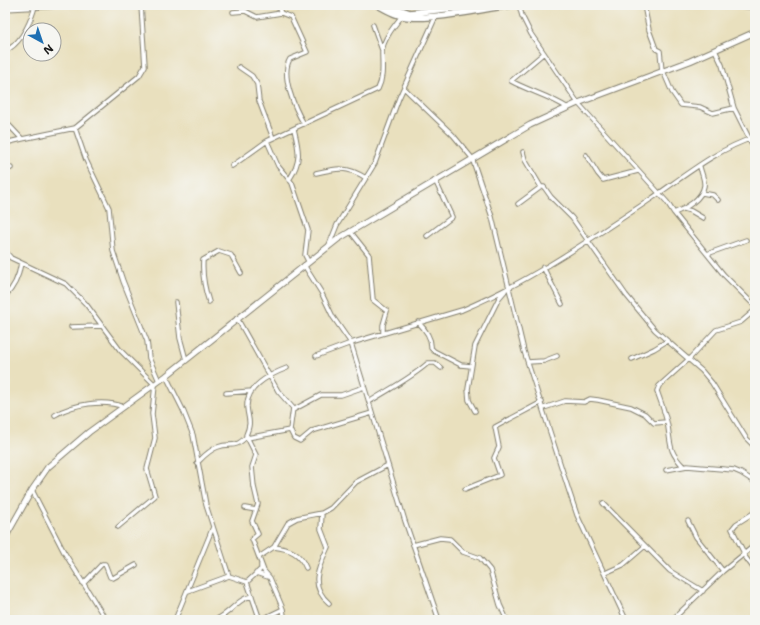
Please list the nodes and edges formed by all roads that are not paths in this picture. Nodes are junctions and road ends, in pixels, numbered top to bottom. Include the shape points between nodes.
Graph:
1 (77, 5) edge
2 (141, 5) edge
3 (277, 5) edge
4 (378, 5) edge
5 (387, 5) edge
6 (479, 5) edge
7 (511, 5) edge
8 (519, 5) edge
9 (644, 5) edge
10 (742, 5) edge
11 (34, 6) edge
12 (755, 6) edge
13 (5, 9) edge
14 (233, 12) dead end
15 (281, 13) junction
16 (438, 13) junction
17 (402, 16) junction
18 (373, 25) dead end
19 (755, 32) edge
20 (382, 50) junction
21 (715, 50) junction
22 (5, 51) edge
23 (544, 54) junction
24 (239, 67) dead end
25 (663, 71) junction
26 (404, 88) junction
27 (578, 103) junction
28 (568, 108) junction
29 (734, 108) junction
30 (5, 121) edge
31 (304, 124) junction
32 (75, 128) junction
33 (294, 129) junction
34 (755, 137) edge
35 (273, 138) junction
36 (22, 139) junction
37 (749, 139) junction
38 (267, 141) junction
39 (5, 143) edge
40 (755, 150) edge
41 (523, 152) dead end
42 (586, 155) dead end
43 (472, 158) junction
44 (232, 166) dead end
45 (700, 167) junction
46 (11, 168) dead end
47 (5, 169) edge
48 (638, 172) junction
49 (316, 173) dead end
50 (366, 178) junction
51 (289, 180) junction
52 (435, 180) junction
53 (540, 187) junction
54 (702, 193) junction
55 (658, 194) junction
56 (718, 200) dead end
57 (518, 204) dead end
58 (690, 205) junction
59 (684, 209) junction
60 (691, 211) junction
61 (674, 213) junction
62 (703, 218) dead end
63 (350, 231) junction
64 (427, 236) dead end
65 (589, 239) junction
66 (746, 240) dead end
67 (329, 245) junction
68 (5, 251) edge
69 (707, 254) junction
70 (21, 263) junction
71 (306, 263) junction
72 (543, 267) junction
73 (241, 273) dead end
74 (508, 289) junction
75 (5, 296) edge
76 (176, 302) dead end
77 (209, 302) dead end
78 (562, 304) dead end
79 (755, 306) edge
80 (755, 310) edge
81 (237, 318) junction
82 (418, 322) junction
83 (102, 326) junction
84 (70, 327) dead end
85 (383, 333) junction
86 (667, 340) junction
87 (351, 343) junction
88 (316, 356) dead end
89 (557, 356) dead end
90 (632, 359) dead end
91 (689, 359) junction
92 (186, 360) junction
93 (528, 362) junction
94 (471, 366) junction
95 (288, 368) dead end
96 (441, 368) dead end
97 (270, 375) junction
98 (166, 376) junction
99 (159, 381) junction
100 (154, 385) junction
101 (364, 387) junction
102 (252, 392) junction
103 (226, 393) dead end
104 (369, 402) junction
105 (542, 402) junction
106 (126, 407) junction
107 (544, 408) junction
108 (293, 410) junction
109 (475, 411) dead end
110 (372, 413) junction
111 (55, 415) dead end
112 (666, 422) junction
113 (290, 430) junction
114 (247, 437) junction
115 (755, 447) edge
116 (197, 463) junction
117 (388, 465) junction
118 (683, 466) junction
119 (666, 470) dead end
120 (755, 482) edge
121 (465, 489) dead end
122 (32, 490) junction
123 (603, 503) dead end
124 (245, 508) dead end
125 (256, 510) junction
126 (755, 512) edge
127 (322, 513) junction
128 (688, 522) dead end
129 (118, 527) dead end
130 (213, 527) junction
131 (5, 538) edge
132 (755, 544) edge
133 (413, 545) junction
134 (645, 546) junction
135 (274, 547) junction
136 (743, 553) junction
137 (260, 559) junction
138 (136, 565) dead end
139 (306, 568) dead end
140 (755, 570) edge
141 (723, 571) junction
142 (256, 573) junction
143 (605, 573) junction
144 (230, 576) junction
145 (270, 578) junction
146 (247, 582) junction
147 (83, 584) junction
148 (188, 591) junction
149 (703, 591) junction
150 (252, 596) junction
151 (329, 603) dead end
152 (283, 609) junction
153 (217, 619) dead end
154 (106, 620) edge
155 (175, 620) edge
156 (260, 620) edge
157 (281, 620) edge
158 (439, 620) edge
159 (507, 620) edge
160 (626, 620) edge
161 (672, 620) edge

1 - 11 street
2 - 32 street via 145,51 145,66 142,73
3 - 15 street
4 - 17 main road
5 - 16 main road via 410,13
6 - 16 main road
7 - 16 main road
8 - 23 street via 528,28
9 - 25 street via 649,30 656,50 660,52
10 - 12 main road
11 - 13 street
11 - 22 street via 30,22 14,46
14 - 15 street via 245,8 257,17
15 - 31 street via 291,17 307,52 290,59 286,69 294,108
16 - 17 main road
16 - 26 street
17 - 20 street via 391,30
18 - 20 street
19 - 21 main road
20 - 31 street via 384,67 378,89
21 - 25 main road
21 - 29 street
23 - 27 street
23 - 28 street via 511,81
24 - 35 street via 252,76 257,84 259,101
25 - 27 main road
25 - 29 street via 681,105 700,107 713,113
26 - 43 street via 453,135
26 - 50 street via 386,137
27 - 28 main road
27 - 48 street
28 - 43 main road via 530,125
29 - 37 street
30 - 36 street
31 - 33 street
32 - 36 street
32 - 99 street via 86,160 109,208 113,251 147,341 149,358
33 - 35 street
33 - 51 street via 298,144 298,163
34 - 37 street
35 - 38 street
36 - 39 street
37 - 40 street
37 - 45 street via 720,153
38 - 44 street
38 - 51 street via 278,166
41 - 53 street via 527,165
42 - 48 street via 604,180
43 - 52 main road
43 - 74 street via 492,217
45 - 54 street via 705,185
45 - 55 street
46 - 47 street
48 - 55 street
49 - 50 street via 336,168 350,169
50 - 67 street via 337,225
51 - 71 street via 308,230
52 - 63 main road
52 - 64 street via 452,217
53 - 57 street
53 - 65 street via 544,187
54 - 56 street via 713,195
54 - 58 street
55 - 61 street
55 - 65 street
58 - 59 street
58 - 60 street
59 - 60 street
59 - 61 street
60 - 62 street
61 - 69 street
63 - 67 main road
63 - 85 street via 369,255 373,300 386,311 382,325
65 - 72 street
65 - 86 street via 626,295 655,330
66 - 69 street
67 - 71 main road
68 - 70 street
69 - 79 street
70 - 75 street via 19,276
70 - 83 street via 66,284 86,304
71 - 81 main road
71 - 87 street via 333,317
72 - 74 street
72 - 78 street
73 - 77 street via 231,255 218,252 204,260 202,273
74 - 82 street via 462,310
74 - 93 street
74 - 94 street via 499,298 478,340
76 - 92 street via 180,338
80 - 91 street via 741,322 716,330
81 - 92 main road
81 - 97 street
82 - 85 street
82 - 94 street via 427,331 434,351 461,365
83 - 84 street
83 - 100 street via 120,350
85 - 87 street
86 - 90 street
86 - 91 street
87 - 88 street
87 - 101 street
89 - 93 street via 544,361
91 - 112 street via 659,386 657,391
91 - 115 street via 712,383 746,438
92 - 98 main road
93 - 105 street
94 - 109 street via 468,394
95 - 97 street
96 - 104 street via 435,363 428,363 407,380
97 - 102 street
97 - 108 street via 278,391
98 - 99 main road
98 - 116 street via 193,435
99 - 100 main road
100 - 106 main road
100 - 129 street via 152,414 155,438 147,469 155,496
101 - 104 street
101 - 108 street via 340,395 321,395
102 - 103 street
102 - 114 street via 247,404 251,420
104 - 110 street
105 - 107 street
105 - 121 street via 495,427 499,447 494,458 500,475
106 - 111 street via 101,402 68,409
106 - 122 main road via 88,432 48,467
107 - 112 street via 565,401 584,402 590,399 631,407 645,414 654,423
107 - 143 street via 577,515
108 - 113 street
110 - 113 street via 312,431 300,441 294,438
110 - 117 street
112 - 118 street via 670,447
113 - 114 street
114 - 116 street via 239,444 212,450
114 - 125 street via 256,455 252,467 258,498
116 - 130 street
117 - 127 street via 356,482 331,508
117 - 133 street
118 - 119 street
118 - 120 street via 734,470
122 - 131 main road
122 - 147 street
123 - 134 street
124 - 125 street
125 - 137 street via 252,521 258,534 252,539
126 - 136 street via 732,529
127 - 135 street via 297,518 288,523
127 - 151 street via 321,529 328,547 320,563 316,584 320,596
128 - 141 street
130 - 144 street
130 - 148 street
132 - 136 street
133 - 158 street
133 - 159 street via 440,538 450,539 463,552 480,558 490,570
134 - 143 street via 623,565
134 - 149 street via 670,571
135 - 137 street
135 - 139 street via 292,550
136 - 140 street
136 - 141 street
137 - 142 street via 261,569
137 - 145 street via 264,571
138 - 147 street via 113,578 110,577 105,564 102,564
141 - 149 street
142 - 145 street
142 - 146 street
143 - 160 street
144 - 146 street
144 - 148 street
145 - 152 street
146 - 150 street
147 - 154 street
148 - 155 street
149 - 161 street
150 - 153 street via 245,598 228,614
150 - 156 street
152 - 156 street
152 - 157 street via 284,616

